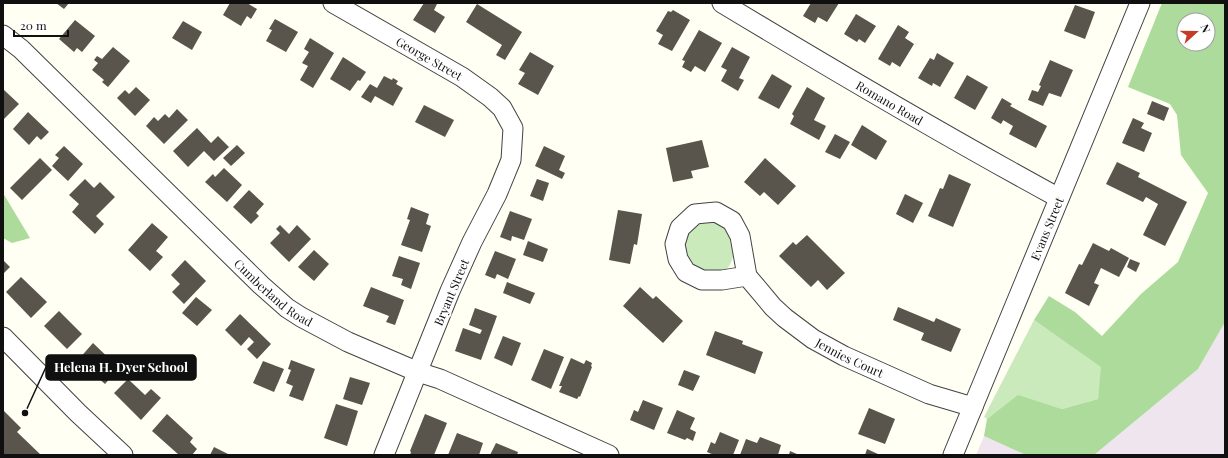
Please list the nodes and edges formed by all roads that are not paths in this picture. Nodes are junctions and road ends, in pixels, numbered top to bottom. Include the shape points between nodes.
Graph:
1 (333, 3) edge
2 (722, 3) edge
3 (1140, 3) edge
4 (3, 35) edge
5 (513, 128) joint
6 (1059, 198) junction
7 (747, 276) dead end
8 (4, 339) edge
9 (418, 372) junction
10 (973, 407) junction
11 (123, 455) edge
12 (384, 455) edge
13 (609, 455) edge
14 (953, 455) edge

1 - 5 street, George Street via 462,77 502,108
2 - 6 street, Romano Road via 996,164
3 - 6 street, Evans Street
4 - 9 street, Cumberland Road via 21,49 287,308 348,342
5 - 9 street, Bryant Street via 511,160 450,291
6 - 10 street, Evans Street
7 - 10 street, Jennies Court via 772,307 813,339 844,356 929,394
8 - 11 street
9 - 12 street, Bryant Street
9 - 13 street, Cumberland Road via 440,379
10 - 14 street, Evans Street

